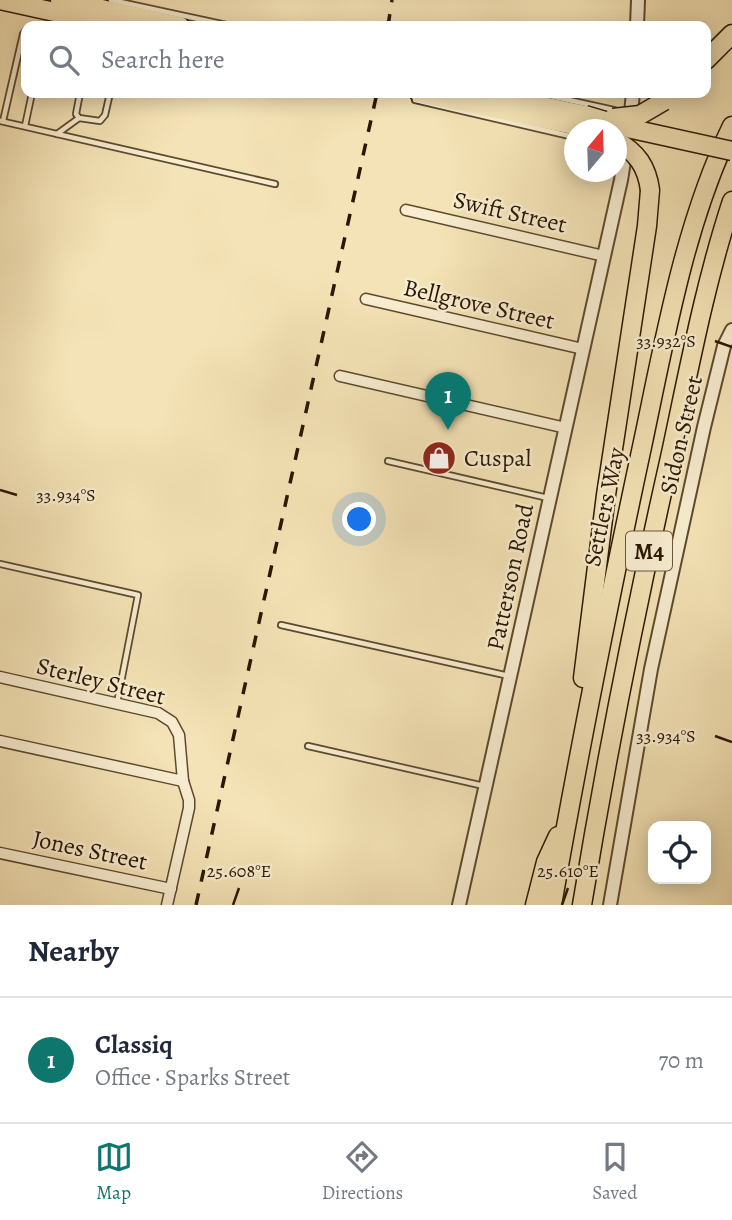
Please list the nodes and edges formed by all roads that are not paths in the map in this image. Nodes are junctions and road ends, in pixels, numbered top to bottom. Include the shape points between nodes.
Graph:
1 (60, 0) edge
2 (111, 0) edge
3 (638, 0) edge
4 (0, 2) edge
5 (68, 21) edge
6 (93, 21) edge
7 (157, 21) edge
8 (208, 21) edge
9 (637, 21) edge
10 (732, 34) edge
11 (21, 42) edge
12 (711, 55) edge
13 (31, 98) edge
14 (79, 98) edge
15 (109, 98) edge
16 (413, 98) edge
17 (443, 98) edge
18 (500, 98) edge
19 (561, 98) edge
20 (633, 98) edge
21 (667, 98) edge
22 (632, 113) junction
23 (79, 118) junction
24 (573, 119) edge
25 (618, 119) edge
26 (546, 120) junction
27 (1, 121) edge
28 (564, 121) edge
29 (564, 124) edge
30 (627, 124) edge
31 (24, 126) junction
32 (732, 126) edge
33 (627, 131) edge
34 (57, 134) junction
35 (564, 135) edge
36 (627, 143) edge
37 (627, 148) edge
38 (732, 151) edge
39 (732, 157) edge
40 (614, 182) edge
41 (275, 184) dead end
42 (732, 201) edge
43 (407, 210) dead end
44 (732, 243) edge
45 (604, 256) junction
46 (713, 262) junction
47 (366, 299) dead end
48 (732, 320) edge
49 (732, 330) edge
50 (724, 346) junction
51 (583, 349) junction
52 (340, 376) dead end
53 (566, 428) junction
54 (388, 461) dead end
55 (549, 498) junction
56 (0, 564) edge
57 (281, 625) dead end
58 (0, 677) edge
59 (510, 677) junction
60 (117, 704) junction
61 (0, 741) edge
62 (308, 746) dead end
63 (578, 771) junction
64 (183, 781) junction
65 (485, 786) junction
66 (568, 814) junction
67 (0, 853) edge
68 (171, 889) junction
69 (167, 905) edge
70 (459, 905) edge
71 (535, 905) edge
72 (552, 905) edge
73 (582, 905) edge
74 (610, 905) edge

1 - 7 highway
2 - 8 lane
3 - 9 street
4 - 5 lane
4 - 6 highway
10 - 12 highway
11 - 27 lane
13 - 31 lane
14 - 23 lane
15 - 23 lane via 100,121
16 - 35 lane
17 - 26 highway
18 - 24 highway
19 - 22 lane
20 - 22 street, Patterson Road
21 - 25 highway, bridge via 654,109
22 - 30 street, Patterson Road
23 - 34 lane
26 - 28 highway
26 - 29 highway
27 - 31 lane
31 - 34 lane
32 - 63 highway, Settlers Way / M4 via 704,194 670,321 601,638
33 - 38 highway, bridge
34 - 41 lane
36 - 39 highway
37 - 63 highway, bridge via 643,164 650,190 571,743
40 - 45 street, Patterson Road
42 - 46 highway, M4
43 - 45 street, Swift Street
44 - 46 highway
45 - 51 street, Patterson Road
46 - 73 highway, M4 via 608,747
47 - 51 street, Bellgrove Street
48 - 50 street, Sidon Street
49 - 50 street, Sidon Street
50 - 74 street, Sidon Street via 651,670
51 - 53 street, Patterson Road
52 - 53 street
53 - 55 street, Patterson Road
54 - 55 lane
55 - 59 street, Patterson Road
56 - 60 lane via 138,595
57 - 59 lane
58 - 60 street, Sterley Street
59 - 65 street, Patterson Road
60 - 64 street, Sterley Street via 158,713 175,726
61 - 64 street
62 - 65 lane
63 - 66 highway, Settlers Way / M4
64 - 68 street, Sterley Street via 189,808
65 - 70 street, Patterson Road
66 - 71 highway via 546,862
66 - 72 highway, Settlers Way / M4
67 - 68 street, Jones Street
68 - 69 street, Sterley Street

